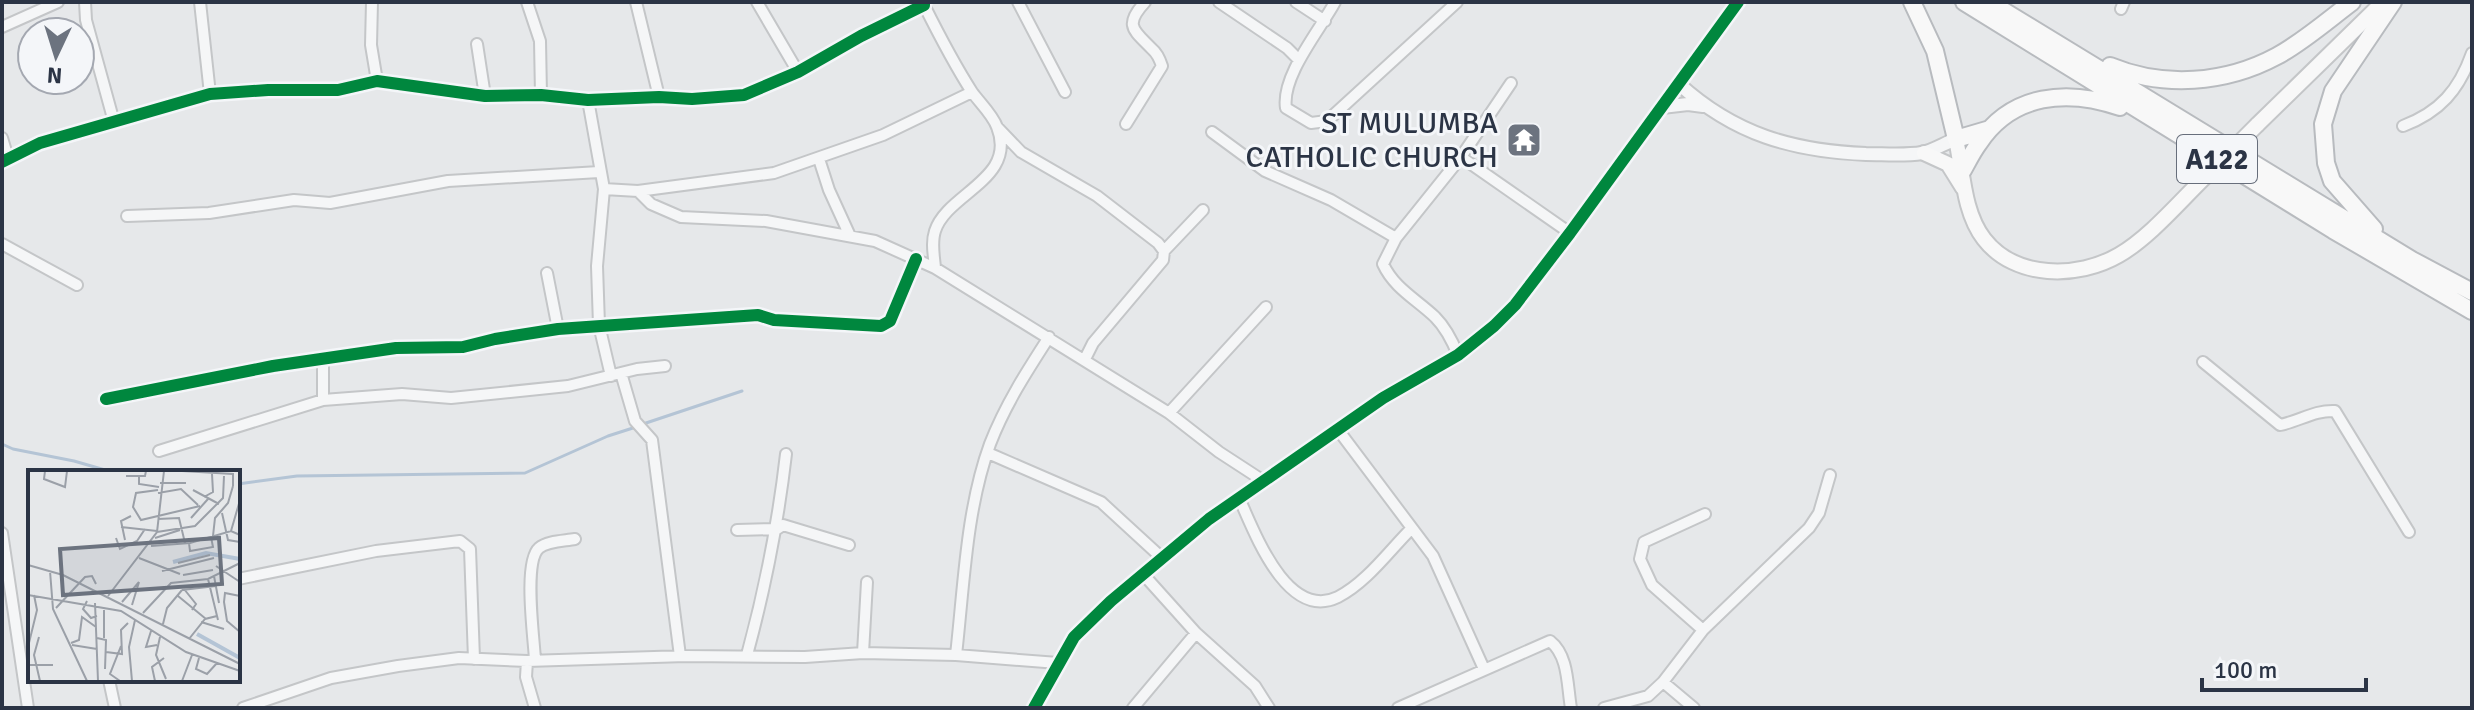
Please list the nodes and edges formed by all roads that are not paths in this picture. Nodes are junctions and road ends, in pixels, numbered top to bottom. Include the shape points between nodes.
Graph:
1 (58, 2) edge
2 (85, 2) edge
3 (200, 2) edge
4 (372, 2) edge
5 (527, 2) edge
6 (636, 2) edge
7 (757, 2) edge
8 (1018, 2) edge
9 (1145, 2) edge
10 (1219, 2) edge
11 (1296, 2) edge
12 (1335, 2) edge
13 (1457, 2) edge
14 (1738, 2) edge
15 (1912, 2) edge
16 (1964, 2) edge
17 (1989, 2) edge
18 (2352, 2) edge
19 (2383, 2) edge
20 (2393, 2) edge
21 (924, 4) edge
22 (1325, 21) junction
23 (2, 27) edge
24 (2043, 35) junction
25 (477, 44) dead end
26 (2472, 53) edge
27 (1299, 60) junction
28 (798, 72) junction
29 (377, 81) junction
30 (1511, 83) dead end
31 (1679, 84) junction
32 (972, 92) junction
33 (1065, 92) dead end
34 (210, 94) junction
35 (541, 95) junction
36 (485, 96) junction
37 (659, 97) junction
38 (588, 100) junction
39 (1703, 106) junction
40 (1662, 107) junction
41 (114, 122) junction
42 (1126, 124) dead end
43 (2403, 126) dead end
44 (997, 127) junction
45 (2164, 127) junction
46 (1990, 129) junction
47 (1212, 132) dead end
48 (2, 138) edge
49 (1956, 139) junction
50 (1021, 152) junction
51 (1001, 153) junction
52 (1924, 153) junction
53 (1461, 157) junction
54 (819, 159) junction
55 (5, 160) edge
56 (1963, 170) junction
57 (599, 172) junction
58 (604, 189) junction
59 (638, 191) junction
60 (1966, 191) junction
61 (1203, 210) dead end
62 (127, 216) dead end
63 (1570, 233) junction
64 (850, 236) junction
65 (1396, 238) junction
66 (2, 244) edge
67 (1164, 251) junction
68 (916, 259) junction
69 (2412, 260) junction
70 (935, 268) junction
71 (547, 273) dead end
72 (77, 285) dead end
73 (2472, 292) edge
74 (1266, 307) dead end
75 (2472, 311) edge
76 (599, 325) junction
77 (558, 329) junction
78 (1049, 337) junction
79 (1458, 355) junction
80 (1085, 359) junction
81 (323, 360) junction
82 (2203, 362) dead end
83 (665, 366) dead end
84 (616, 375) junction
85 (106, 399) dead end
86 (323, 400) junction
87 (1169, 413) junction
88 (1339, 431) junction
89 (159, 451) dead end
90 (988, 453) junction
91 (786, 454) dead end
92 (1830, 475) dead end
93 (1262, 480) junction
94 (1239, 498) junction
95 (1705, 514) dead end
96 (777, 529) junction
97 (1411, 529) junction
98 (737, 530) dead end
99 (2409, 532) dead end
100 (2, 533) edge
101 (575, 539) dead end
102 (849, 545) dead end
103 (1162, 558) junction
104 (1143, 574) junction
105 (240, 579) edge
106 (867, 582) dead end
107 (1703, 630) junction
108 (1196, 633) junction
109 (863, 653) junction
110 (747, 655) junction
111 (956, 655) junction
112 (680, 656) junction
113 (474, 659) junction
114 (531, 660) junction
115 (1058, 663) junction
116 (1484, 669) junction
117 (109, 682) edge
118 (1663, 682) junction
119 (28, 708) edge
120 (115, 708) edge
121 (243, 708) edge
122 (535, 708) edge
123 (1034, 708) edge
124 (1133, 708) edge
125 (1269, 708) edge
126 (1398, 708) edge
127 (1571, 708) edge
128 (1604, 708) edge
129 (1694, 708) edge

1 - 23 street
2 - 41 street
3 - 34 street
4 - 29 street
5 - 35 street via 540,41
6 - 37 street
7 - 28 street
8 - 33 street
9 - 42 street via 1132,25 1162,66
10 - 27 street
11 - 22 street
12 - 22 street
13 - 27 street via 1327,121 1311,123 1286,108
14 - 31 street
15 - 49 highway via 1935,51
16 - 45 highway, A122
17 - 24 highway, A122
18 - 24 highway via 2268,61 2194,80 2127,73
19 - 60 main road, bridge via 2120,255 2063,271 2032,270 2012,262 1984,240
20 - 69 highway via 2333,91 2323,124 2324,144 2332,181 2343,197
21 - 28 street
21 - 32 street
22 - 27 street
24 - 69 highway, A122
25 - 36 street
26 - 43 street via 2463,78 2435,109
28 - 37 street via 744,95
29 - 34 street via 338,90
29 - 36 street
30 - 53 street
31 - 39 street
31 - 40 street
32 - 44 street
32 - 54 street
34 - 41 street
35 - 36 street
35 - 38 street
37 - 38 street
38 - 57 street
39 - 40 street
39 - 52 street via 1783,144 1826,152
40 - 63 street
41 - 55 street via 40,143
44 - 50 street
44 - 51 street
45 - 46 highway via 2079,95 2018,106
45 - 75 highway, A122
46 - 49 highway
46 - 56 highway
47 - 65 street via 1265,171 1331,200
48 - 55 street
49 - 52 street
49 - 56 main road
50 - 51 street
50 - 67 street via 1097,196
51 - 70 street via 987,177 935,228
52 - 60 main road via 1948,164
53 - 63 street
53 - 65 street
54 - 59 street via 774,173
54 - 64 street
56 - 60 main road
57 - 58 street
57 - 62 street via 448,181 330,203 294,200 209,213
58 - 59 street
58 - 76 street via 597,266
59 - 64 street via 651,204 681,217 766,221
61 - 67 street
63 - 79 street via 1515,305
64 - 68 street
65 - 79 street via 1383,264 1390,280 1436,318
66 - 72 street
67 - 80 street via 1163,260
68 - 70 street
68 - 76 street via 890,321 881,326 758,315
69 - 73 highway, A122
70 - 78 street
71 - 77 street
74 - 87 street
76 - 77 street
76 - 84 street
77 - 81 street via 463,347 396,348
78 - 80 street
78 - 90 street via 1012,395
79 - 88 street via 1383,398
80 - 87 street
81 - 85 street
81 - 86 street
82 - 99 street via 2280,425 2318,410 2335,411
83 - 84 street
84 - 86 street via 568,386 451,398 402,394
84 - 112 street via 635,421 652,440
86 - 89 street
87 - 93 street
88 - 93 street
88 - 97 street
90 - 103 street via 1101,502
90 - 111 street via 975,497
91 - 96 street
92 - 107 street via 1809,528
93 - 94 street
94 - 97 street via 1265,556 1295,594 1315,600 1336,598
94 - 103 street
95 - 107 street via 1644,542 1640,559 1652,585
96 - 98 street
96 - 102 street via 783,525
96 - 110 street
97 - 116 street via 1433,556
100 - 119 street
101 - 114 street via 541,546 532,555
103 - 104 street
104 - 108 street
104 - 115 street via 1084,626
105 - 113 street via 376,551 460,541 472,559
106 - 109 street
107 - 118 street
108 - 124 street
108 - 125 street via 1255,686
109 - 110 street
109 - 111 street
110 - 112 street
111 - 115 street
112 - 114 street
113 - 114 street
113 - 121 street via 331,678
114 - 122 street via 526,677
115 - 123 street
116 - 126 street
116 - 127 street via 1550,641 1563,657
117 - 120 street
118 - 128 street via 1648,696
118 - 129 street

